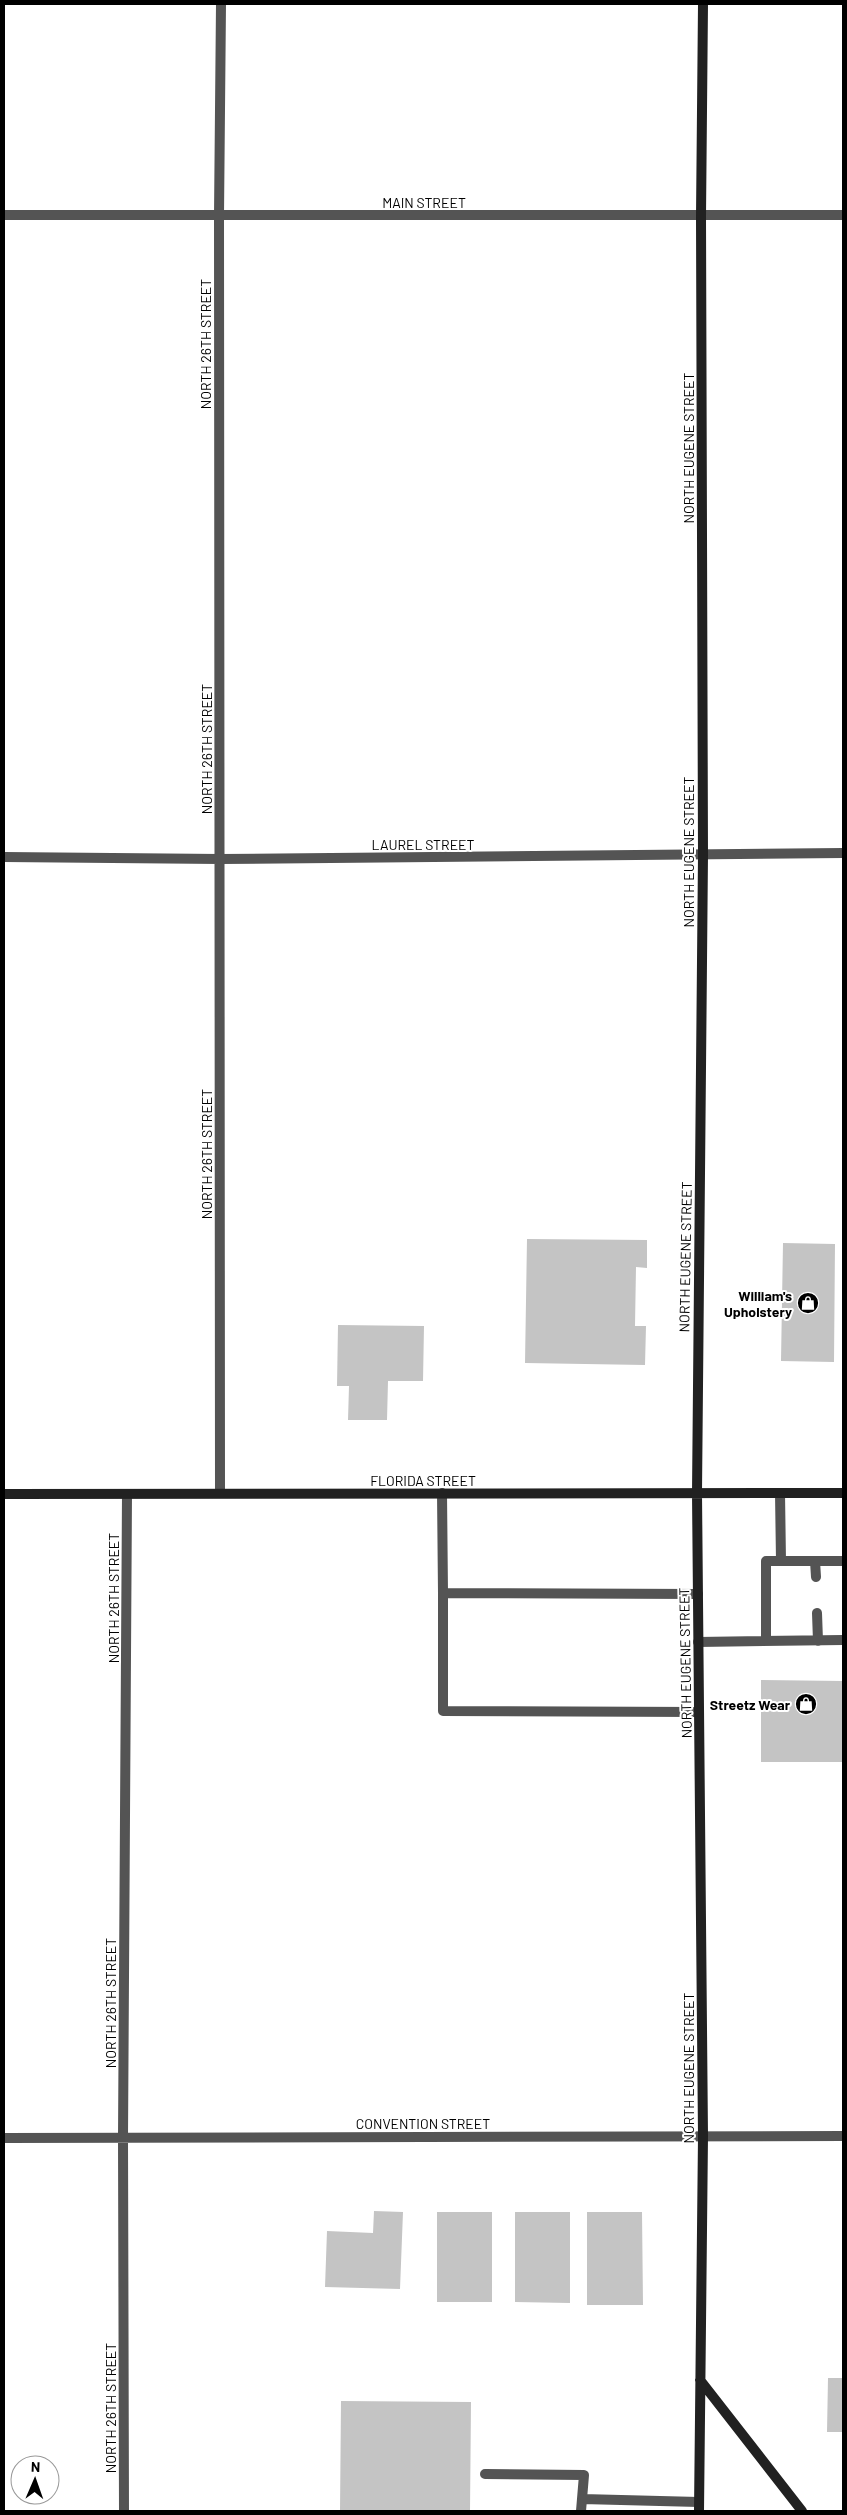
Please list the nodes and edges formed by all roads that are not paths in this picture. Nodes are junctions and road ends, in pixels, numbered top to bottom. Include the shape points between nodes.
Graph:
1 (221, 4) edge
2 (703, 4) edge
3 (4, 215) edge
4 (219, 215) junction
5 (843, 215) edge
6 (701, 216) junction
7 (843, 853) edge
8 (703, 855) junction
9 (4, 857) edge
10 (220, 859) junction
11 (220, 1493) junction
12 (442, 1493) junction
13 (696, 1493) junction
14 (780, 1493) junction
15 (843, 1493) edge
16 (4, 1494) edge
17 (127, 1494) junction
18 (781, 1561) junction
19 (815, 1561) junction
20 (843, 1561) edge
21 (816, 1576) dead end
22 (443, 1593) junction
23 (698, 1594) junction
24 (817, 1614) dead end
25 (843, 1640) edge
26 (766, 1641) junction
27 (818, 1641) junction
28 (698, 1642) junction
29 (699, 1712) junction
30 (703, 2136) junction
31 (843, 2136) edge
32 (123, 2137) junction
33 (4, 2138) edge
34 (700, 2380) junction
35 (485, 2474) dead end
36 (582, 2499) junction
37 (699, 2506) edge
38 (124, 2511) edge
39 (581, 2511) edge
40 (802, 2511) edge

1 - 4 street, NORTH 26TH STREET
2 - 6 street, NORTH EUGENE STREET
3 - 4 street, MAIN STREET
4 - 6 street, MAIN STREET
4 - 10 street, NORTH 26TH STREET
5 - 6 street, MAIN STREET
6 - 8 street, NORTH EUGENE STREET
7 - 8 street, LAUREL STREET
8 - 10 street, LAUREL STREET
8 - 13 street, NORTH EUGENE STREET
9 - 10 street, LAUREL STREET
10 - 11 street, NORTH 26TH STREET
11 - 12 street, FLORIDA STREET
11 - 17 street, FLORIDA STREET
12 - 13 street, FLORIDA STREET
12 - 22 street
13 - 14 street, FLORIDA STREET
13 - 23 street, NORTH EUGENE STREET
14 - 15 street, FLORIDA STREET
14 - 18 street
16 - 17 street, FLORIDA STREET
17 - 32 street, NORTH 26TH STREET
18 - 19 street
18 - 26 street via 766,1561
19 - 20 street
19 - 21 street
22 - 23 street
22 - 29 street via 443,1710
23 - 28 street, NORTH EUGENE STREET
24 - 27 street
25 - 27 street
26 - 27 street
26 - 28 street
28 - 29 street, NORTH EUGENE STREET
29 - 30 street, NORTH EUGENE STREET
30 - 31 street, CONVENTION STREET
30 - 32 street, CONVENTION STREET
30 - 34 street, NORTH EUGENE STREET
32 - 33 street, CONVENTION STREET
32 - 38 street, NORTH 26TH STREET
34 - 37 street, NORTH EUGENE STREET
34 - 40 street
35 - 36 street via 584,2475
36 - 37 street
36 - 39 street

